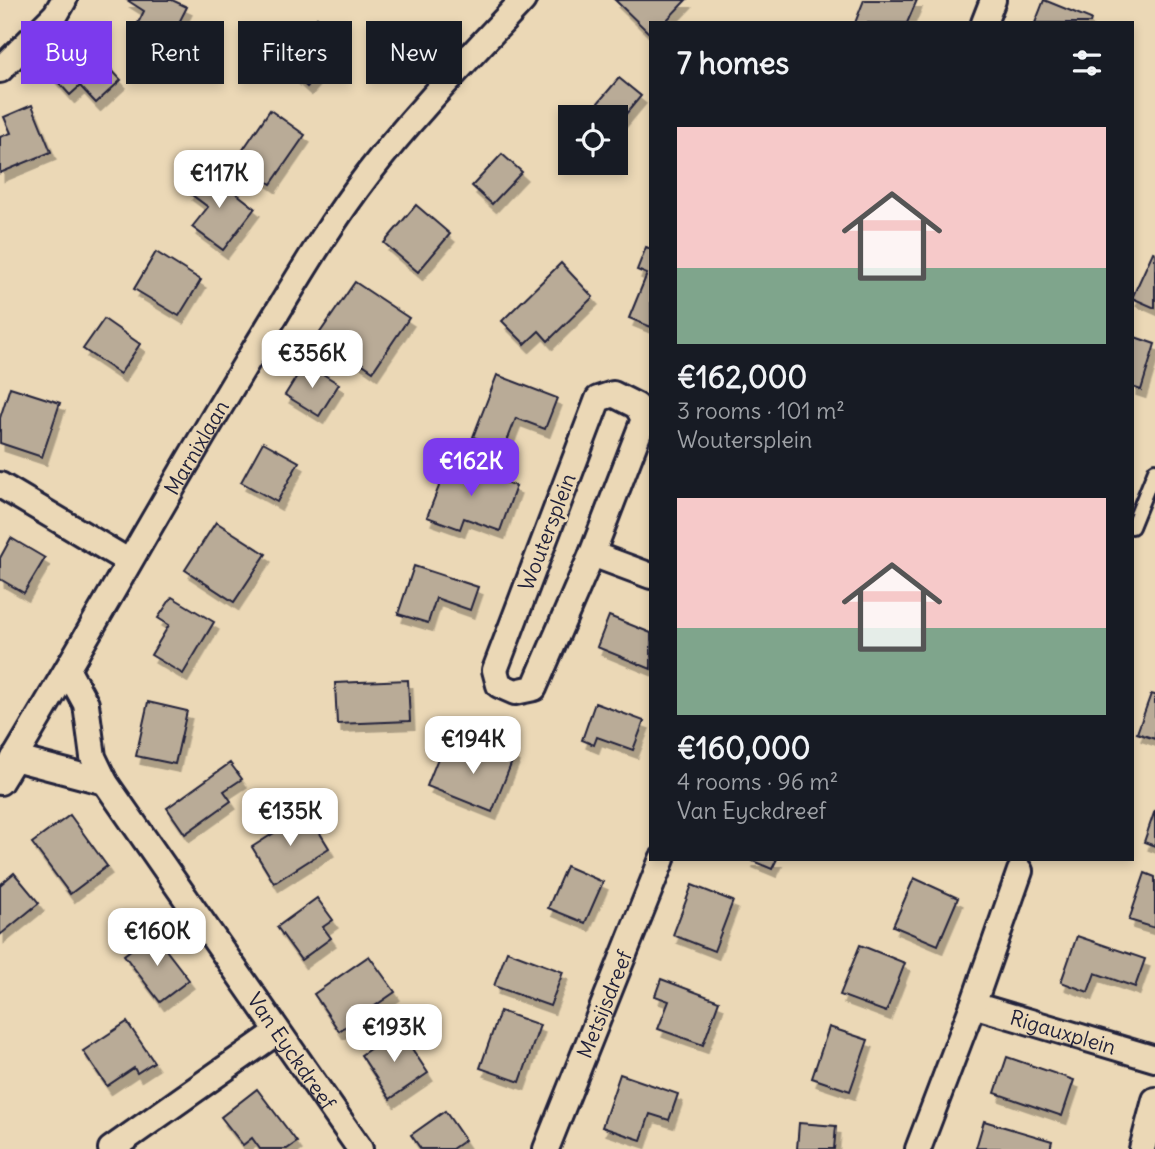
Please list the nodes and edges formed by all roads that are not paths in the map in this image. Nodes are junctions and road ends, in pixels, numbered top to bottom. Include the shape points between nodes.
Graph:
1 (64, 0) edge
2 (523, 0) edge
3 (993, 0) edge
4 (985, 21) edge
5 (0, 70) edge
6 (1155, 470) edge
7 (0, 485) edge
8 (1134, 522) edge
9 (592, 554) junction
10 (128, 561) junction
11 (649, 575) edge
12 (68, 671) junction
13 (15, 758) junction
14 (0, 782) edge
15 (105, 782) junction
16 (661, 861) edge
17 (1020, 871) dead end
18 (973, 1006) junction
19 (277, 1032) junction
20 (1155, 1059) edge
21 (1155, 1100) edge
22 (111, 1149) edge
23 (360, 1149) edge
24 (546, 1149) edge
25 (918, 1149) edge
26 (1142, 1149) edge

1 - 5 street via 56,14
2 - 10 street, Marnixlaan via 367,174 316,249
3 - 4 street
6 - 8 lane
7 - 10 street
9 - 9 street, Woutersplein via 644,419 637,406 613,394 598,399 495,670 499,685 515,692 534,688
9 - 11 street
10 - 12 street, Marnixlaan
12 - 13 street, Marnixlaan
12 - 15 street, Van Eyckdreef via 86,704 93,757
13 - 14 street, Marnixlaan
13 - 15 street
15 - 19 street, Van Eyckdreef
16 - 24 street, Metsijsdreef
17 - 18 street
18 - 20 street, Rigauxplein
18 - 25 street
19 - 22 street
19 - 23 street, Van Eyckdreef
21 - 26 street

